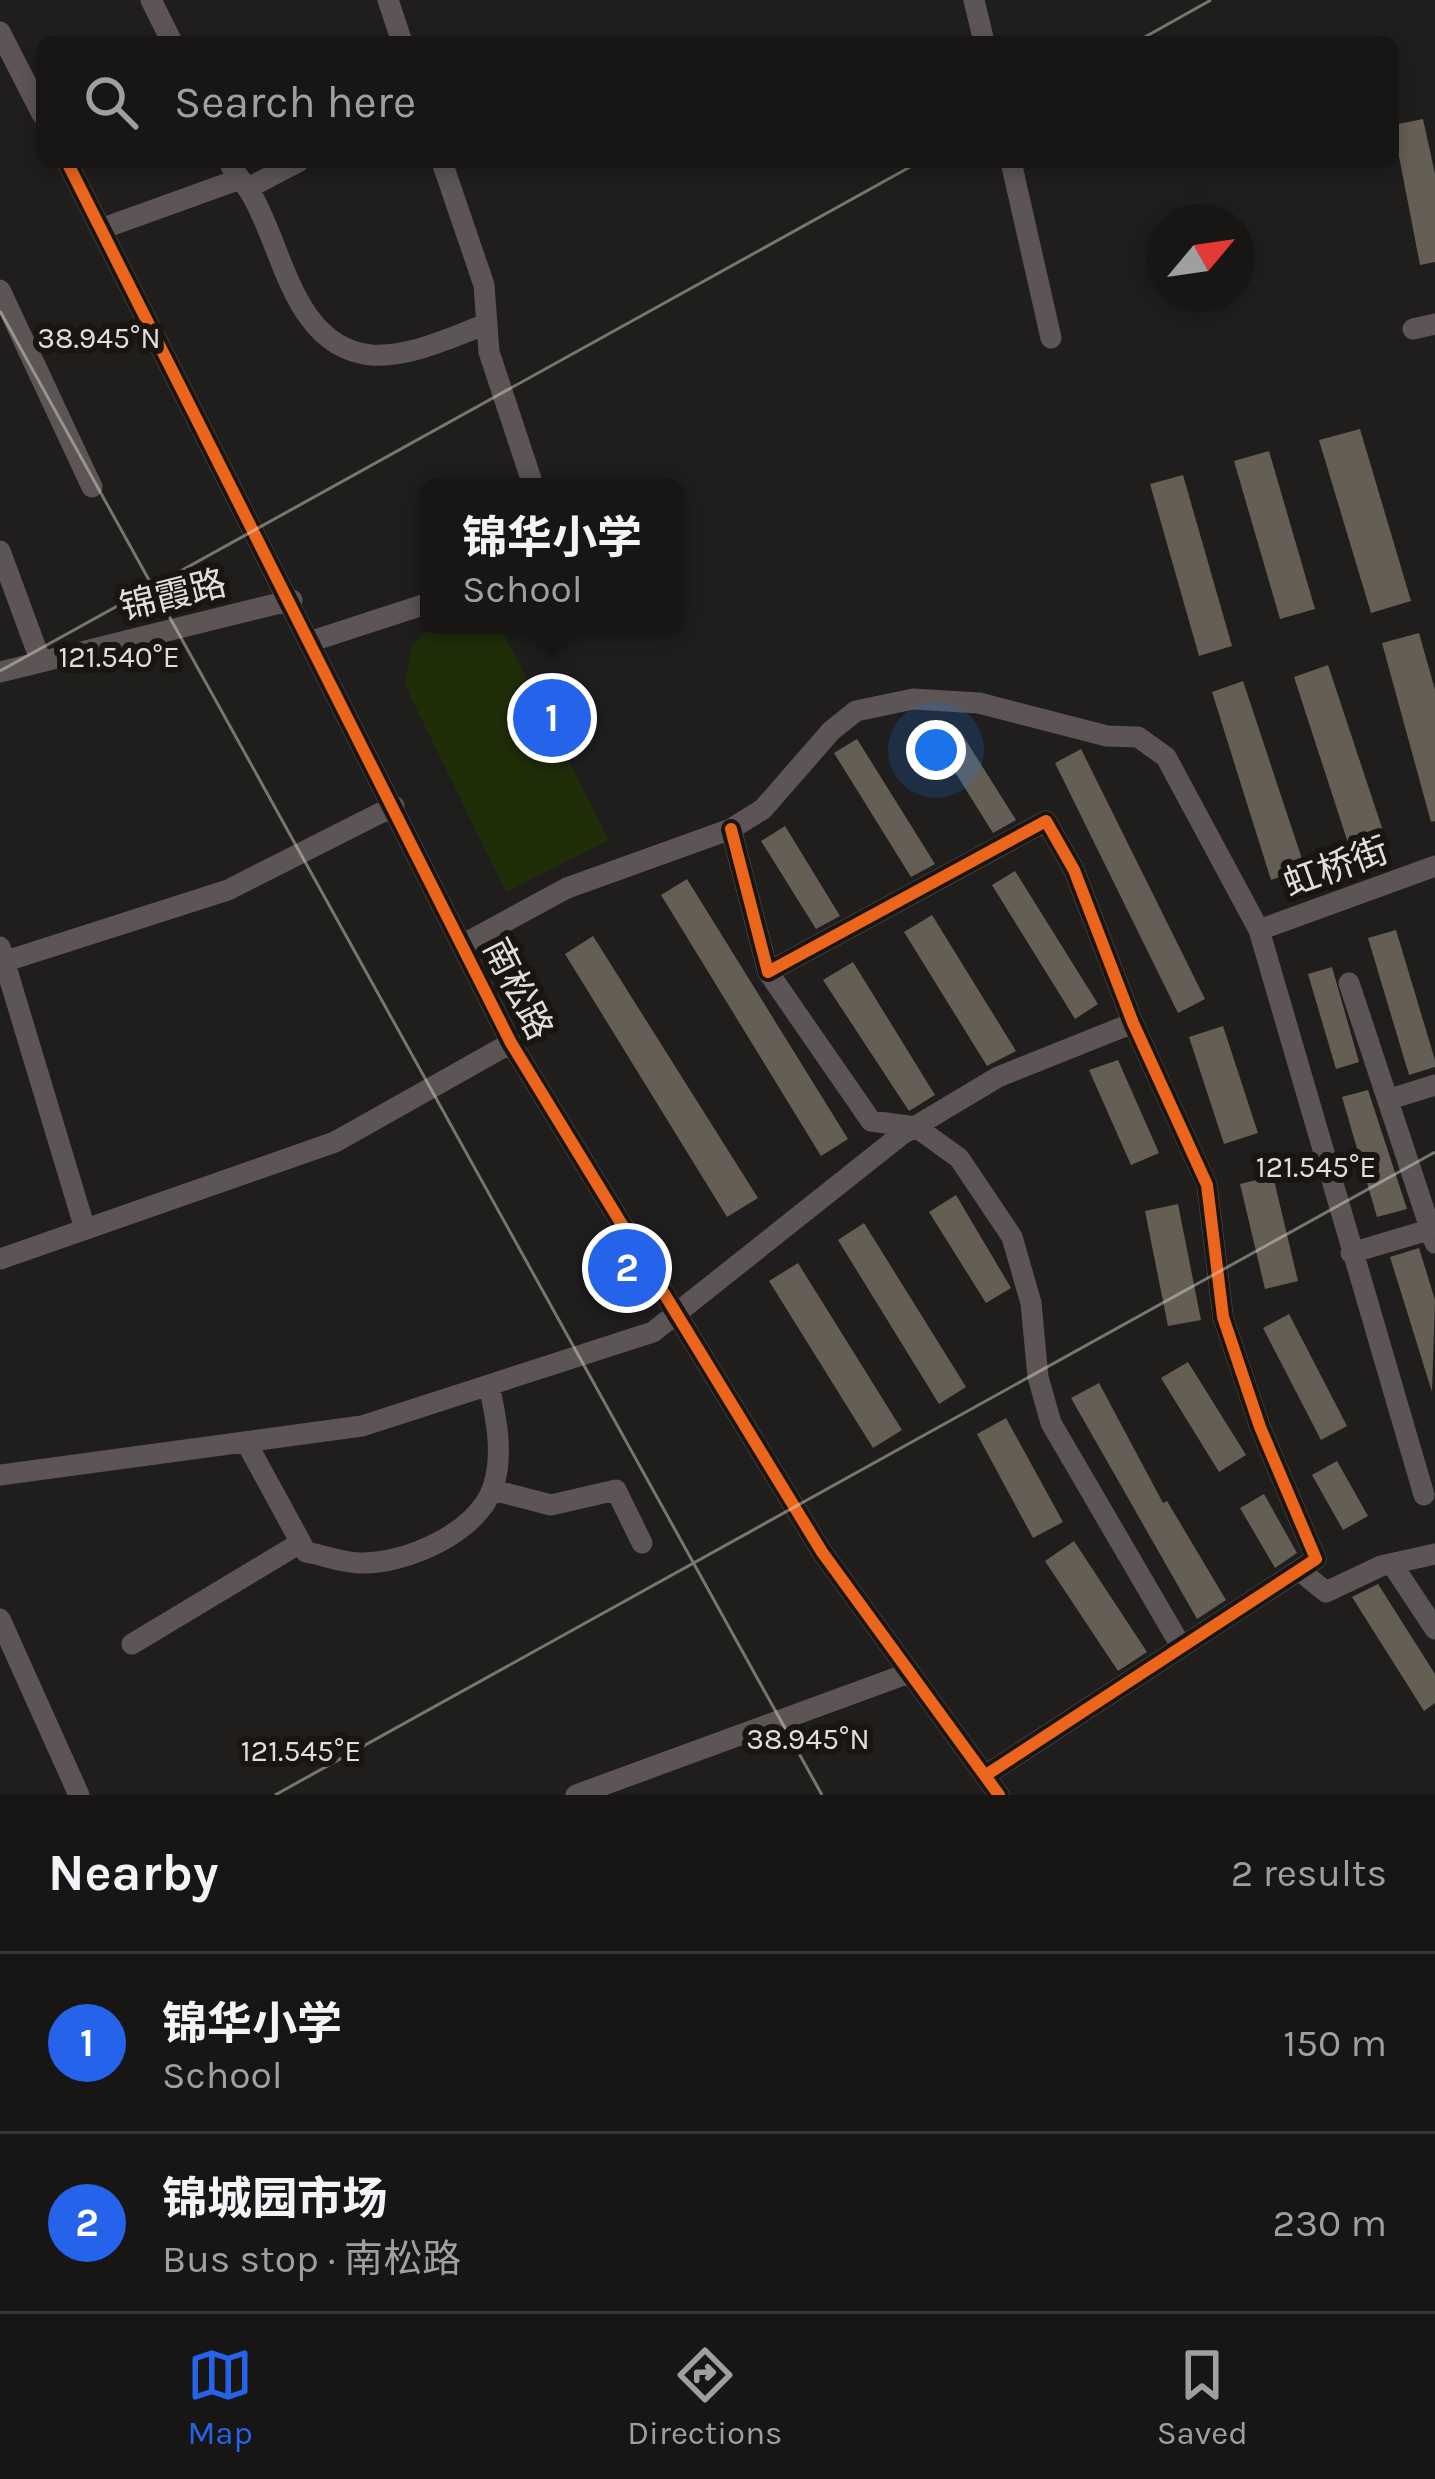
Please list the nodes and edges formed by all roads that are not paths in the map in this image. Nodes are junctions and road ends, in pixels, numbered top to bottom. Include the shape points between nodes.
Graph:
1 (151, 0) edge
2 (388, 0) edge
3 (974, 0) edge
4 (0, 32) edge
5 (169, 36) edge
6 (400, 36) edge
7 (982, 36) edge
8 (36, 102) edge
9 (70, 168) edge
10 (274, 168) edge
11 (444, 168) edge
12 (1012, 168) edge
13 (238, 177) edge
14 (101, 229) junction
15 (0, 290) edge
16 (487, 324) junction
17 (1051, 338) dead end
18 (531, 478) edge
19 (92, 487) dead end
20 (0, 551) edge
21 (292, 600) junction
22 (420, 606) edge
23 (312, 641) junction
24 (41, 662) junction
25 (0, 672) edge
26 (394, 806) junction
27 (731, 829) junction
28 (1435, 866) edge
29 (1259, 930) junction
30 (462, 946) junction
31 (2, 957) edge
32 (768, 972) junction
33 (1349, 983) dead end
34 (1133, 1023) junction
35 (511, 1043) junction
36 (1435, 1084) edge
37 (1390, 1099) junction
38 (916, 1127) junction
39 (85, 1229) junction
40 (1434, 1233) edge
41 (1352, 1252) junction
42 (0, 1259) edge
43 (676, 1315) junction
44 (489, 1385) junction
45 (246, 1442) junction
46 (0, 1475) edge
47 (493, 1490) junction
48 (1424, 1495) dead end
49 (300, 1543) junction
50 (642, 1543) dead end
51 (1435, 1554) edge
52 (1392, 1564) junction
53 (1299, 1570) junction
54 (0, 1619) edge
55 (1435, 1629) edge
56 (132, 1644) dead end
57 (1181, 1646) junction
58 (909, 1672) junction
59 (995, 1789) edge
60 (79, 1795) edge
61 (575, 1795) edge

1 - 5 street
2 - 6 street
3 - 7 street
4 - 8 street
9 - 14 street, 南松路
10 - 13 street
11 - 16 street via 484,285
12 - 17 street
13 - 14 street
13 - 16 street via 292,290 322,333 368,355 409,352
14 - 21 street, 南松路
15 - 19 street
16 - 18 street
20 - 24 street
21 - 23 street, 南松路
21 - 24 street, 锦霞路
22 - 23 street
23 - 26 street, 南松路
24 - 25 street, 锦霞路
26 - 30 street, 南松路
26 - 31 street via 228,890
27 - 29 street via 763,808 856,711 914,699 979,704 1138,737 1166,757
27 - 30 street via 567,888
27 - 32 street
28 - 29 street, 虹桥街
29 - 41 street
30 - 35 street, 南松路
31 - 39 street
32 - 34 street via 1046,821 1074,870
32 - 38 street via 871,1121
33 - 37 street
34 - 38 street via 998,1078
34 - 53 street via 1207,1185 1222,1317 1316,1559
35 - 39 street via 335,1142
35 - 43 street, 南松路
36 - 37 street
37 - 40 street
38 - 43 street
38 - 57 street via 959,1159 1012,1238 1051,1423
39 - 42 street
40 - 41 street
41 - 48 street
43 - 44 street via 653,1332
43 - 58 street, 南松路 via 822,1552
44 - 45 street via 362,1426
44 - 47 street via 499,1426
45 - 46 street
45 - 49 street
47 - 49 street via 427,1552 361,1563 306,1552
47 - 50 street via 551,1505 616,1490
49 - 56 street
51 - 52 street
52 - 53 street via 1327,1592
52 - 55 street
53 - 57 street
54 - 60 street
57 - 59 street
58 - 59 street, 南松路
58 - 61 street

